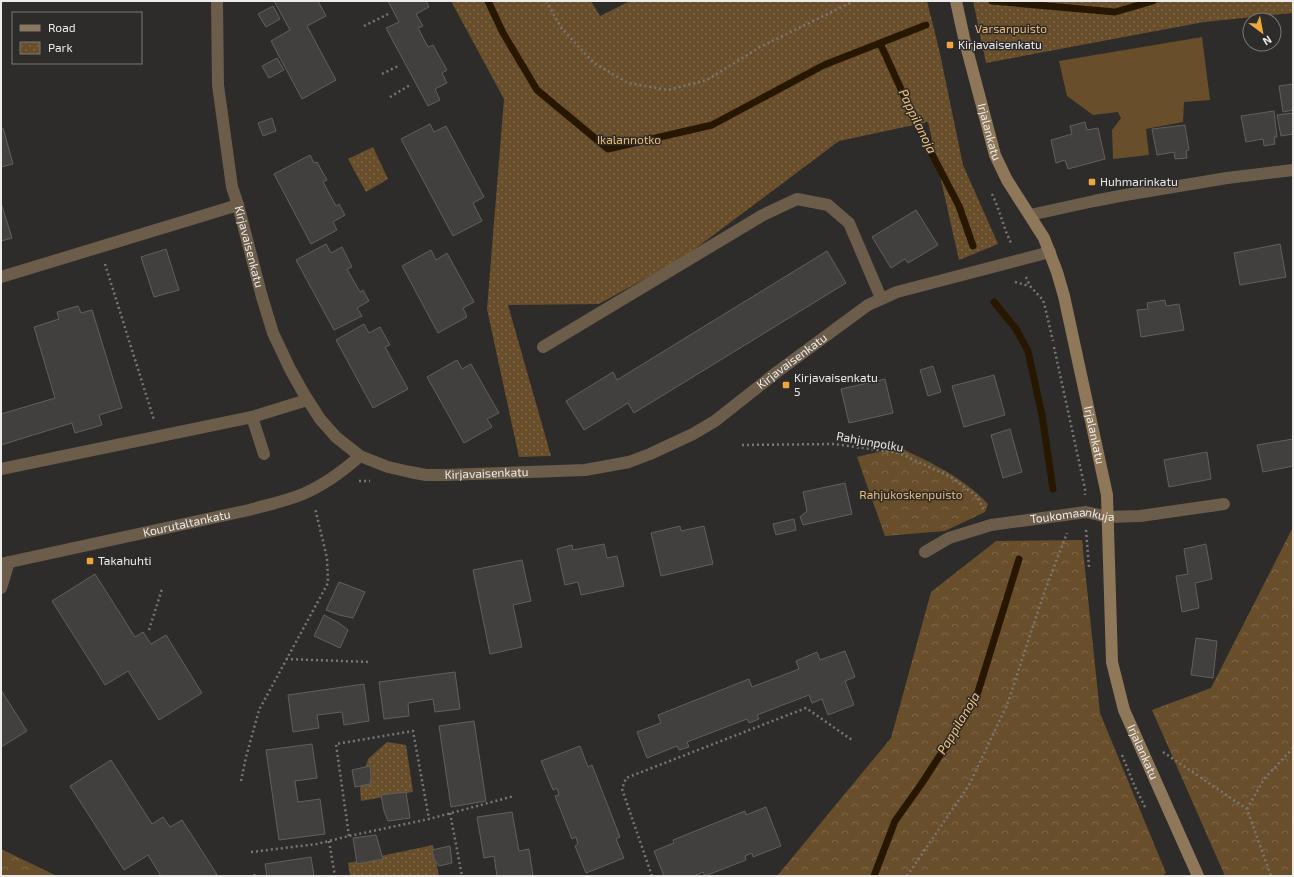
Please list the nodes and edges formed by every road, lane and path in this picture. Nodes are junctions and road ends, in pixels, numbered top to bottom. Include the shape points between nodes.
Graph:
1 (217, 1) edge
2 (546, 1) edge
3 (854, 1) edge
4 (956, 1) edge
5 (388, 14) dead end
6 (364, 26) dead end
7 (400, 65) dead end
8 (382, 74) dead end
9 (410, 85) dead end
10 (390, 96) dead end
11 (1293, 170) edge
12 (990, 190) dead end
13 (238, 205) junction
14 (1030, 215) junction
15 (100, 246) junction
16 (1050, 252) junction
17 (1018, 260) junction
18 (1, 277) edge
19 (882, 298) junction
20 (543, 347) dead end
21 (307, 400) junction
22 (252, 417) junction
23 (159, 436) junction
24 (742, 445) dead end
25 (264, 454) dead end
26 (360, 456) junction
27 (1, 469) edge
28 (311, 490) junction
29 (1224, 504) dead end
30 (1086, 512) junction
31 (1108, 517) junction
32 (991, 524) junction
33 (925, 552) dead end
34 (5, 563) edge
35 (1089, 569) dead end
36 (1, 588) edge
37 (162, 589) dead end
38 (149, 630) dead end
39 (286, 659) junction
40 (370, 662) dead end
41 (852, 740) dead end
42 (1293, 748) edge
43 (1158, 749) dead end
44 (1120, 750) dead end
45 (241, 781) dead end
46 (514, 796) dead end
47 (1247, 809) junction
48 (450, 813) junction
49 (1149, 814) dead end
50 (429, 819) junction
51 (349, 836) junction
52 (329, 841) junction
53 (251, 852) dead end
54 (335, 876) edge
55 (462, 876) edge
56 (652, 876) edge
57 (907, 876) edge
58 (1198, 876) edge
59 (1271, 876) edge

1 - 13 street, Kirjavaisenkatu via 218,84 232,187
2 - 3 path via 562,29 594,63 628,83 668,90 707,80 760,47
4 - 14 street, Irjalankatu via 995,155 1007,180
5 - 6 path
7 - 8 path
9 - 10 path
11 - 14 street via 1094,200
12 - 17 path
13 - 15 street
13 - 21 street, Kirjavaisenkatu via 273,333
14 - 16 street, Irjalankatu
15 - 18 street
15 - 23 path
16 - 17 street, Kirjavaisenkatu
16 - 31 street, Irjalankatu via 1064,296 1104,477
17 - 19 street, Kirjavaisenkatu
17 - 30 path via 1030,286 1045,307 1085,489
19 - 20 street via 849,223 828,205 797,199 763,215
19 - 26 street, Kirjavaisenkatu via 852,316 693,434 629,462 585,470 426,475 388,467
21 - 22 street
21 - 26 street, Kirjavaisenkatu via 336,437
22 - 23 street
22 - 25 street
23 - 27 street
24 - 32 path, Rahjunpolku via 834,444 899,453 951,477 978,497
26 - 28 street, Kourutaltankatu via 340,473
28 - 34 street, Kourutaltankatu via 249,510
28 - 39 path via 327,558 328,583
29 - 31 street, Toukomaankuja via 1140,516
30 - 31 street, Toukomaankuja
30 - 32 street, Toukomaankuja
30 - 35 path
30 - 57 path via 1068,529 1007,705 969,785
31 - 58 street, Irjalankatu via 1112,662 1124,710
32 - 33 street, Toukomaankuja via 949,538
34 - 36 street
37 - 38 path
39 - 40 path
39 - 45 path via 259,710
41 - 56 path via 806,708 626,778 622,789
42 - 47 path via 1264,779
43 - 47 path
44 - 49 path
46 - 48 path
47 - 59 path
48 - 50 path
48 - 55 path
50 - 51 path
50 - 51 path via 413,730 336,744
51 - 52 path
52 - 53 path
52 - 54 path

